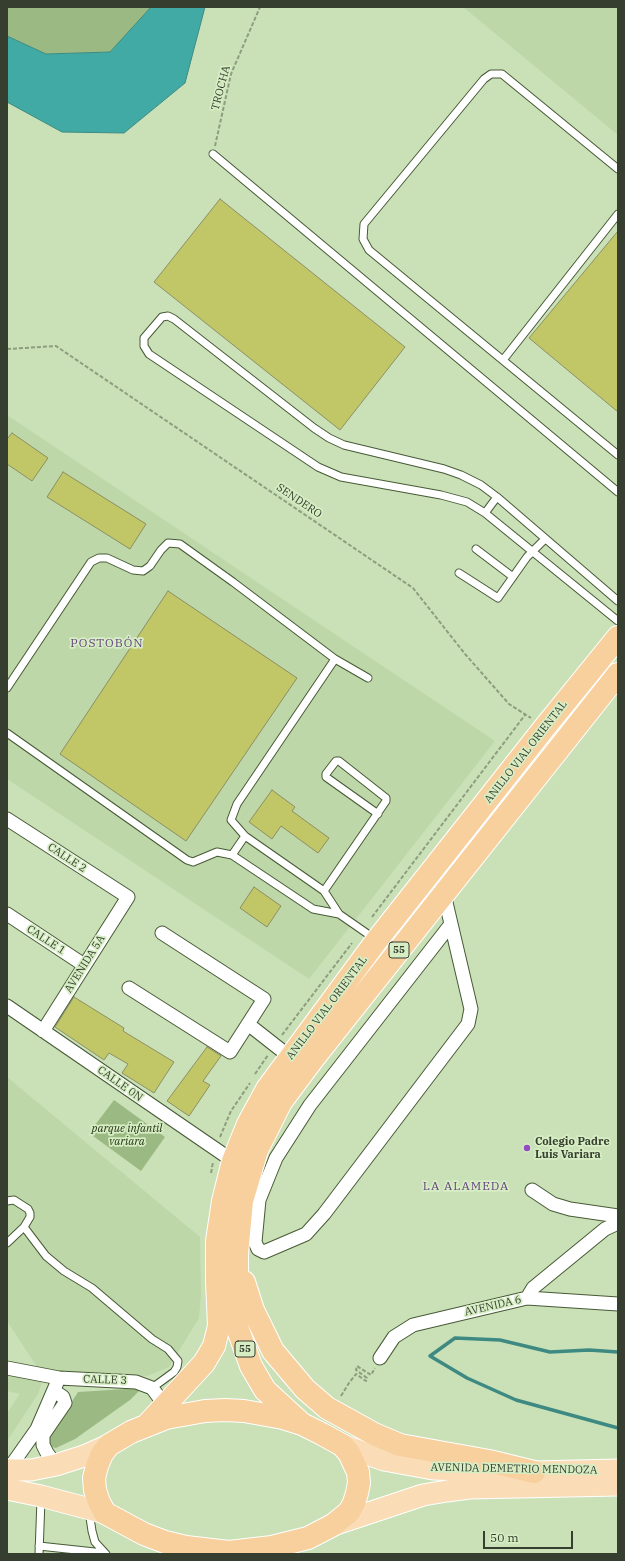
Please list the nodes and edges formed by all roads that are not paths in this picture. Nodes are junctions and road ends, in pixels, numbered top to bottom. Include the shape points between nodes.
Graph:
1 (213, 154) road end
2 (618, 170) edge
3 (618, 214) edge
4 (502, 360) junction
5 (618, 455) edge
6 (618, 492) edge
7 (497, 497) junction
8 (485, 513) junction
9 (544, 539) junction
10 (476, 549) dead end
11 (532, 552) junction
12 (459, 573) dead end
13 (513, 576) junction
14 (618, 601) edge
15 (618, 621) edge
16 (618, 637) edge
17 (335, 659) junction
18 (618, 674) edge
19 (368, 678) dead end
20 (7, 688) edge
21 (7, 733) edge
22 (378, 814) junction
23 (7, 819) edge
24 (245, 836) junction
25 (232, 855) junction
26 (324, 890) junction
27 (444, 894) junction
28 (128, 897) joint
29 (7, 914) edge
30 (339, 914) junction
31 (451, 924) junction
32 (162, 933) dead end
33 (370, 935) junction
34 (84, 965) junction
35 (129, 988) dead end
36 (7, 1006) edge
37 (248, 1024) junction
38 (43, 1031) junction
39 (282, 1051) junction
40 (233, 1161) junction
41 (532, 1190) dead end
42 (7, 1201) edge
43 (618, 1216) edge
44 (618, 1223) edge
45 (24, 1227) junction
46 (7, 1243) edge
47 (237, 1254) junction
48 (527, 1298) junction
49 (618, 1304) edge
50 (380, 1358) road end
51 (7, 1368) edge
52 (59, 1378) junction
53 (152, 1388) junction
54 (54, 1392) junction
55 (164, 1407) junction
56 (302, 1424) junction
57 (147, 1425) junction
58 (109, 1445) junction
59 (342, 1445) junction
60 (56, 1465) junction
61 (618, 1470) edge
62 (534, 1472) junction
63 (7, 1476) edge
64 (618, 1485) edge
65 (41, 1496) junction
66 (97, 1511) junction
67 (333, 1525) junction
68 (144, 1534) junction
69 (308, 1538) junction
70 (39, 1550) edge
71 (105, 1553) edge
72 (166, 1554) edge
73 (292, 1554) edge

1 - 6 lane
2 - 4 lane via 502,74 491,74 484,79 364,224 363,239 369,250
3 - 4 lane
4 - 5 lane
7 - 8 lane
7 - 8 lane via 462,475 344,445 329,438 168,316 162,317 144,338 148,354 318,467 341,477 467,502
7 - 9 lane
8 - 11 lane
9 - 11 lane
9 - 14 lane
10 - 13 lane
11 - 13 lane
11 - 15 lane
12 - 13 lane via 498,598
16 - 33 highway, ANILLO VIAL ORIENTAL / 55
17 - 19 lane
17 - 20 lane via 180,544 168,542 150,566 143,571 133,570 107,558 91,562
17 - 24 lane via 237,804 231,820
18 - 27 highway, ANILLO VIAL ORIENTAL / 55
21 - 25 lane via 187,860 193,862 217,852
22 - 22 lane via 386,798 336,761 326,777
22 - 26 lane
23 - 28 street, CALLE 2
24 - 25 lane
24 - 26 lane
25 - 30 lane via 313,909
26 - 30 lane
27 - 31 street
27 - 47 highway, ANILLO VIAL ORIENTAL / 55 via 281,1102 257,1150 242,1201
28 - 34 street, AVENIDA 5A
29 - 34 street, CALLE 1
30 - 33 lane
31 - 31 street via 471,1009 468,1024 324,1214 306,1234 264,1252 258,1249 255,1242 259,1200 276,1158 310,1105
32 - 37 street via 264,1000
33 - 39 highway, ANILLO VIAL ORIENTAL / 55
34 - 38 street, AVENIDA 5A
35 - 37 street via 230,1052
36 - 38 street, CALLE 0N
37 - 39 street
38 - 40 street, CALLE 0N
39 - 40 highway, ANILLO VIAL ORIENTAL / 55
40 - 55 highway, ANILLO VIAL ORIENTAL / 55 via 223,1201 218,1241 219,1326 214,1346 204,1363
41 - 43 street via 553,1204
42 - 45 lane via 14,1200 28,1209 30,1217
44 - 48 street, AVENIDA 6 via 605,1229 533,1288
45 - 46 lane
45 - 53 lane via 46,1256 64,1271 92,1288 174,1355 178,1361 174,1372
47 - 56 highway, ANILLO VIAL ORIENTAL / 55 via 237,1327 251,1366 266,1390
47 - 62 highway via 253,1310 273,1351 305,1389 334,1412 400,1445
48 - 49 street
48 - 50 street, AVENIDA 6 via 413,1325 394,1337
51 - 52 street, CALLE 3
52 - 53 street, CALLE 3 via 136,1382
52 - 54 street
53 - 55 street
54 - 60 street via 63,1398 65,1403 43,1435 43,1445
54 - 63 street via 37,1428
55 - 57 highway, ANILLO VIAL ORIENTAL / 55
56 - 57 highway, 55 via 264,1414 225,1410 185,1414
56 - 59 highway, 55
57 - 58 highway, 55
58 - 60 main road
58 - 66 highway, 55 via 102,1454 94,1478 99,1502
59 - 62 main road, AVENIDA DEMETRIO MENDOZA via 384,1460 426,1468
59 - 67 highway, 55 via 354,1462 359,1482 349,1512
60 - 63 main road
61 - 62 main road, AVENIDA DEMETRIO MENDOZA
63 - 65 main road
64 - 67 main road, AVENIDA DEMETRIO MENDOZA via 469,1488 447,1491 423,1496
65 - 66 main road
65 - 70 lane
66 - 68 highway, 55
66 - 71 lane via 92,1531 95,1542
67 - 69 highway, 55
68 - 69 highway, 55 via 186,1547 229,1552 272,1547
68 - 72 highway, 55
69 - 73 highway, 55
70 - 71 lane

